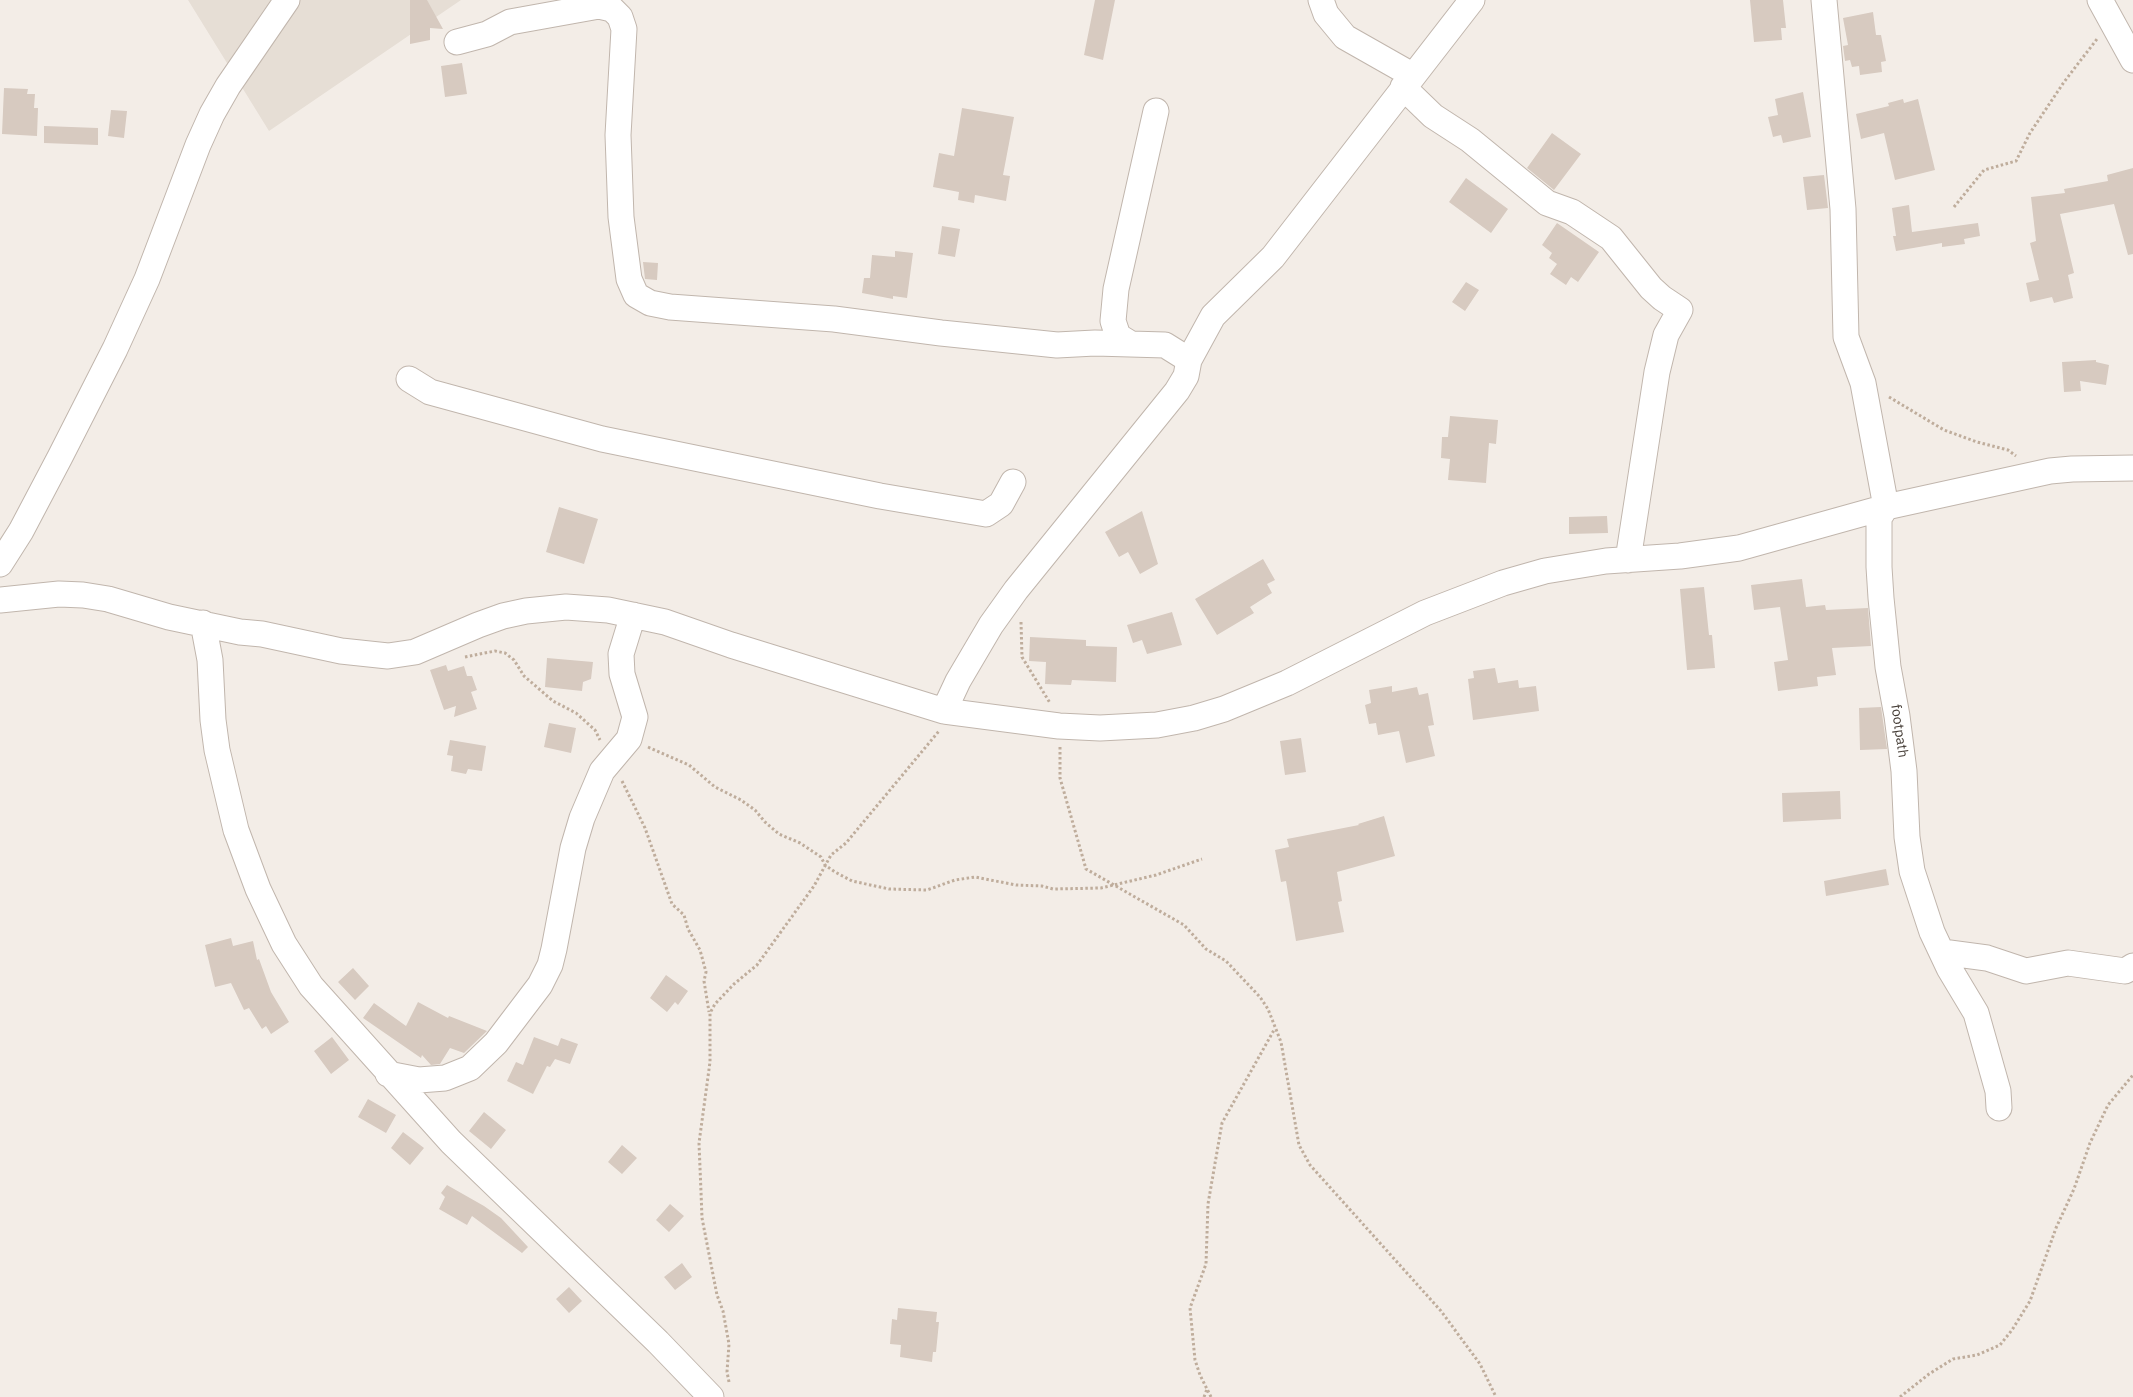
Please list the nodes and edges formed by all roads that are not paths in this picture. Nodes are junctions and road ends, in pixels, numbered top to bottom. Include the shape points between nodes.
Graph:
1 (287, 0) edge
2 (1322, 0) edge
3 (1472, 0) edge
4 (1824, 0) edge
5 (2106, 10) edge
6 (456, 42) dead end
7 (2133, 60) edge
8 (1407, 81) junction
9 (1156, 111) dead end
10 (1131, 344) junction
11 (1189, 360) junction
12 (409, 379) dead end
13 (2133, 468) edge
14 (1013, 482) dead end
15 (1886, 507) junction
16 (1628, 560) junction
17 (0, 564) edge
18 (0, 600) edge
19 (633, 615) junction
20 (203, 623) junction
21 (952, 712) junction
22 (1942, 952) junction
23 (2133, 966) edge
24 (388, 1074) junction
25 (1999, 1108) dead end
26 (720, 1393) edge

1 - 17 street via 212,114 115,349 56,466
2 - 8 street via 1326,14 1345,37
3 - 8 street
4 - 15 street via 1843,209 1844,323 1859,374
5 - 7 street
6 - 10 street via 487,34 510,22 600,6 612,9 620,17 624,29 618,135 621,217 628,279 636,295 650,303 834,319 1057,345
8 - 11 street via 1272,257 1213,316
8 - 16 street via 1434,116 1470,140 1547,203 1572,212 1611,238 1651,288 1680,310 1666,335 1657,372
9 - 10 street via 1115,297 1113,321 1118,336
10 - 11 street via 1165,345
11 - 21 street via 1186,376 1177,391 990,625 973,653
12 - 14 street via 430,392 602,439 880,496 986,514 1001,504
13 - 15 street via 2050,471
15 - 16 street via 1739,548
15 - 22 street, footpath via 1880,518 1879,567 1888,667 1904,771 1907,837 1912,871
16 - 21 street via 1545,571 1503,583 1425,613 1287,683 1202,716 1157,725 1100,728
18 - 20 street via 82,595
19 - 20 street via 585,608 526,611 502,616 415,652 388,656 341,651
19 - 21 street via 666,622
19 - 24 street via 622,654 622,674 635,717 629,739 602,771 582,818 550,965 496,1043 470,1068 445,1078 419,1080
20 - 24 street via 210,660 217,750 236,830 258,889 284,944 312,986
22 - 23 street via 1987,958 2026,971 2068,964 2124,971
22 - 25 street, footpath via 1976,1013 1998,1091
24 - 26 street via 451,1142 658,1342

